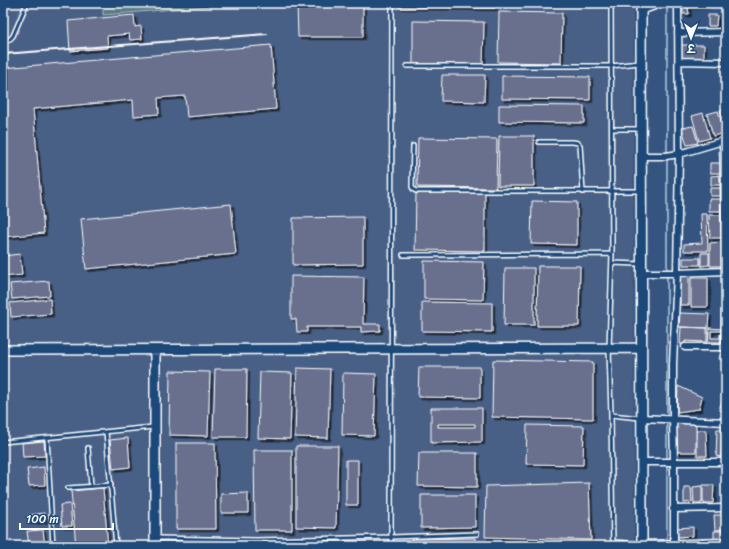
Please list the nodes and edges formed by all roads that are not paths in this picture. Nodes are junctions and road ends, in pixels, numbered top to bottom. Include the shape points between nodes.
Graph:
1 (27, 3) edge
2 (392, 3) edge
3 (611, 3) edge
4 (663, 3) edge
5 (678, 3) edge
6 (641, 7) edge
7 (726, 32) edge
8 (678, 33) junction
9 (3, 42) edge
10 (679, 61) junction
11 (726, 62) edge
12 (641, 63) junction
13 (407, 66) dead end
14 (611, 66) junction
15 (612, 129) junction
16 (641, 129) junction
17 (724, 140) edge
18 (540, 142) dead end
19 (413, 146) dead end
20 (679, 154) junction
21 (642, 156) junction
22 (641, 191) junction
23 (583, 192) junction
24 (612, 192) junction
25 (612, 254) junction
26 (403, 255) dead end
27 (612, 263) junction
28 (641, 268) junction
29 (726, 271) edge
30 (677, 273) junction
31 (685, 347) dead end
32 (641, 348) junction
33 (726, 348) edge
34 (391, 349) junction
35 (609, 349) junction
36 (3, 350) edge
37 (155, 350) junction
38 (611, 415) junction
39 (641, 418) junction
40 (669, 419) junction
41 (726, 422) edge
42 (155, 427) junction
43 (106, 432) junction
44 (47, 438) junction
45 (3, 442) edge
46 (88, 448) dead end
47 (641, 462) junction
48 (669, 462) junction
49 (726, 462) edge
50 (111, 485) junction
51 (91, 486) junction
52 (68, 488) dead end
53 (726, 508) edge
54 (673, 509) junction
55 (477, 534) dead end
56 (391, 537) junction
57 (256, 540) junction
58 (155, 542) edge
59 (726, 542) edge
60 (613, 544) edge
61 (670, 544) edge
62 (642, 545) edge
63 (53, 546) edge
64 (116, 546) edge
65 (256, 546) edge
66 (391, 546) edge

1 - 9 lane via 13,36
2 - 34 lane
3 - 14 lane
4 - 6 street
5 - 8 street
6 - 12 street
7 - 8 street
8 - 10 street
10 - 11 street
10 - 20 street
12 - 14 lane
12 - 16 street
13 - 14 lane
14 - 15 lane
15 - 16 lane
15 - 24 lane
16 - 21 street
17 - 20 street
17 - 29 street
18 - 23 lane via 573,142 580,145
19 - 23 lane via 412,187 416,191
20 - 21 street
20 - 30 street
21 - 22 street
22 - 24 lane
22 - 28 street
23 - 24 lane
24 - 25 lane
25 - 26 lane
25 - 27 lane
27 - 28 lane
27 - 35 lane
28 - 30 street
28 - 32 street
29 - 30 street
29 - 33 street
30 - 40 street
31 - 33 street
32 - 35 street
32 - 39 street
34 - 35 street
34 - 37 street
34 - 56 lane
35 - 38 lane
36 - 37 street
37 - 42 street
38 - 39 lane
38 - 60 lane
39 - 40 street
39 - 47 street
40 - 41 street
40 - 48 street
42 - 43 lane
42 - 58 street
43 - 44 lane
43 - 50 lane
44 - 45 lane
44 - 63 lane
46 - 51 lane
47 - 48 street
47 - 62 street
48 - 49 street
48 - 54 street
50 - 51 lane
50 - 64 lane
51 - 52 lane
53 - 54 street
54 - 61 street
55 - 56 lane
56 - 57 lane
56 - 66 lane
57 - 58 lane
57 - 65 lane
59 - 61 street
60 - 62 lane
61 - 62 street

